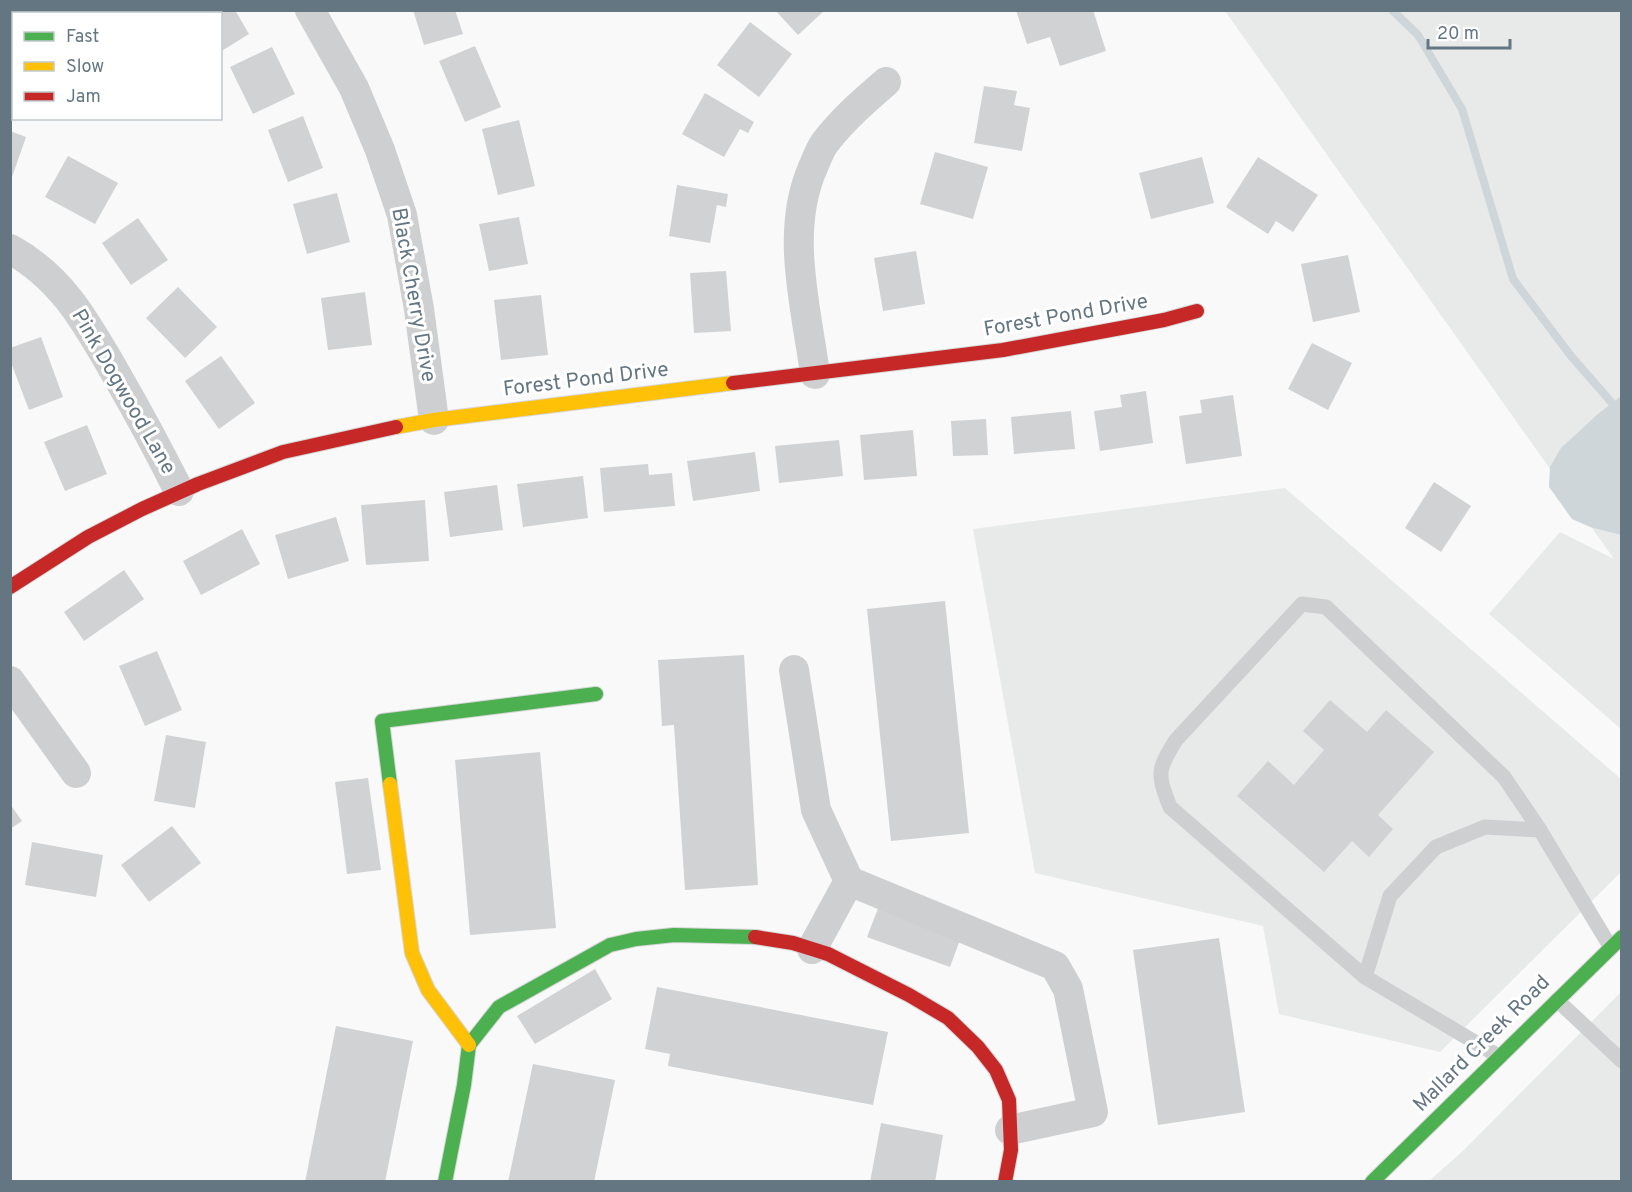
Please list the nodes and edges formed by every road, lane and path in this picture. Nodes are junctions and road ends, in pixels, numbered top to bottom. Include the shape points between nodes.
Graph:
1 (310, 10) edge
2 (886, 82) dead end
3 (10, 249) edge
4 (1197, 311) dead end
5 (815, 374) junction
6 (434, 420) junction
7 (179, 490) junction
8 (10, 587) edge
9 (794, 670) dead end
10 (10, 681) edge
11 (596, 694) dead end
12 (76, 773) dead end
13 (1540, 830) junction
14 (849, 881) junction
15 (1616, 943) edge
16 (812, 949) junction
17 (1365, 977) junction
18 (1557, 1000) junction
19 (469, 1045) junction
20 (1500, 1057) junction
21 (1622, 1061) edge
22 (1010, 1130) junction
23 (445, 1182) edge
24 (1005, 1182) edge
25 (1372, 1182) edge

1 - 6 street, Black Cherry Drive via 354,88 402,215
2 - 5 street via 824,146 800,207 800,268
3 - 7 street, Pink Dogwood Lane via 52,279 79,311
4 - 5 street, Forest Pond Drive via 1003,350
5 - 6 street, Forest Pond Drive
6 - 7 street, Forest Pond Drive via 280,453
7 - 8 street, Forest Pond Drive via 126,515
9 - 14 street via 816,810
10 - 12 street
11 - 19 street via 382,722 412,953 428,990
13 - 15 lane
13 - 17 lane via 1485,827 1436,847 1390,896
13 - 17 lane via 1504,777 1360,639 1326,607 1302,604 1176,740 1164,759 1160,781 1170,807
14 - 16 street
14 - 22 street via 1055,966 1068,989 1093,1112
15 - 18 street, Mallard Creek Road
16 - 19 street via 748,936 674,934 610,945 499,1007
16 - 22 street via 948,1018 996,1070 1009,1100
17 - 20 lane
18 - 20 street, Mallard Creek Road
18 - 21 lane
19 - 23 street
20 - 25 street, Mallard Creek Road
22 - 24 street

